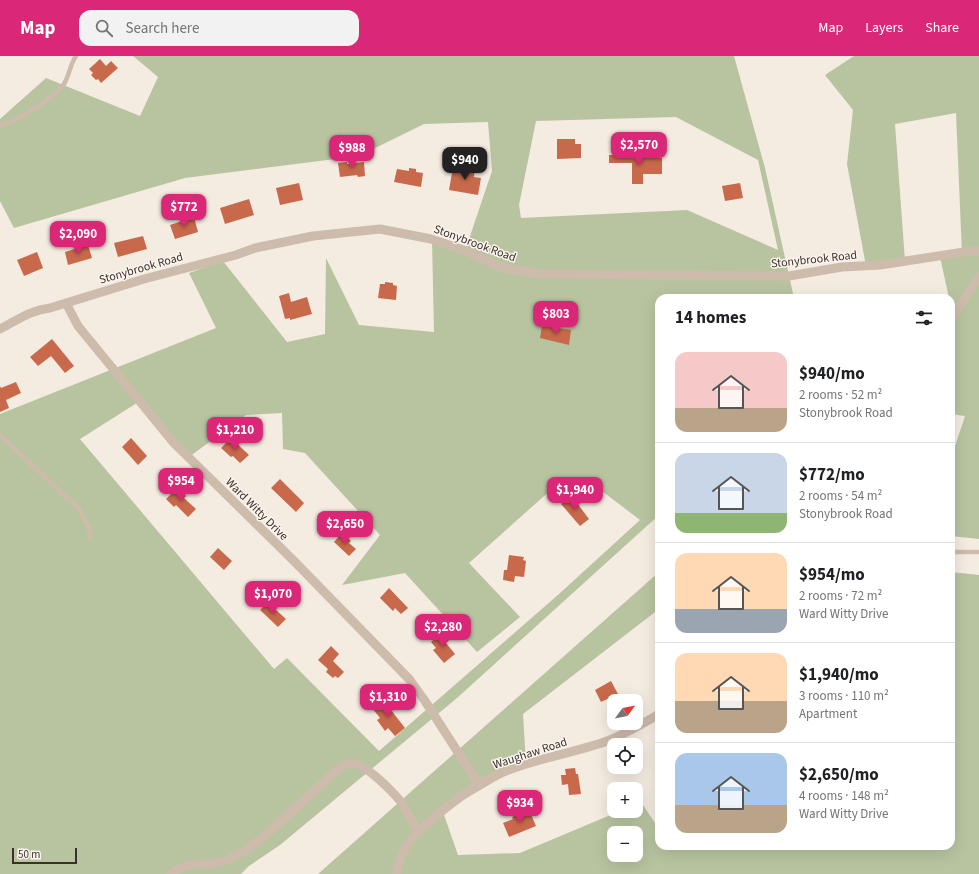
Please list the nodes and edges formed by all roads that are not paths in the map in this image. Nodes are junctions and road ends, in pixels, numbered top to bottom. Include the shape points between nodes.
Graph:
1 (76, 56) edge
2 (0, 125) edge
3 (979, 251) edge
4 (979, 277) edge
5 (66, 303) junction
6 (955, 313) edge
7 (0, 329) edge
8 (0, 435) edge
9 (90, 539) dead end
10 (955, 552) edge
11 (979, 552) edge
12 (655, 717) edge
13 (479, 785) junction
14 (419, 831) junction
15 (171, 874) edge
16 (396, 874) edge

1 - 2 lane via 59,90 19,118 6,125
3 - 5 street, Stonybrook Road via 880,265 842,267 789,276 542,274 502,268 464,250 431,239 380,229 313,236 255,248
4 - 6 street
5 - 7 street, Stonybrook Road via 32,311
5 - 13 street, Ward Witty Drive via 78,326 173,442 410,680
8 - 9 lane via 80,510 89,528
10 - 11 lane
12 - 13 street, Waughaw Road via 609,740 500,773
13 - 14 street, Waughaw Road via 460,796
14 - 15 street via 395,795 358,764 348,764 340,768 272,829 230,858 218,863 191,864
14 - 16 street, Waughaw Road via 408,842

